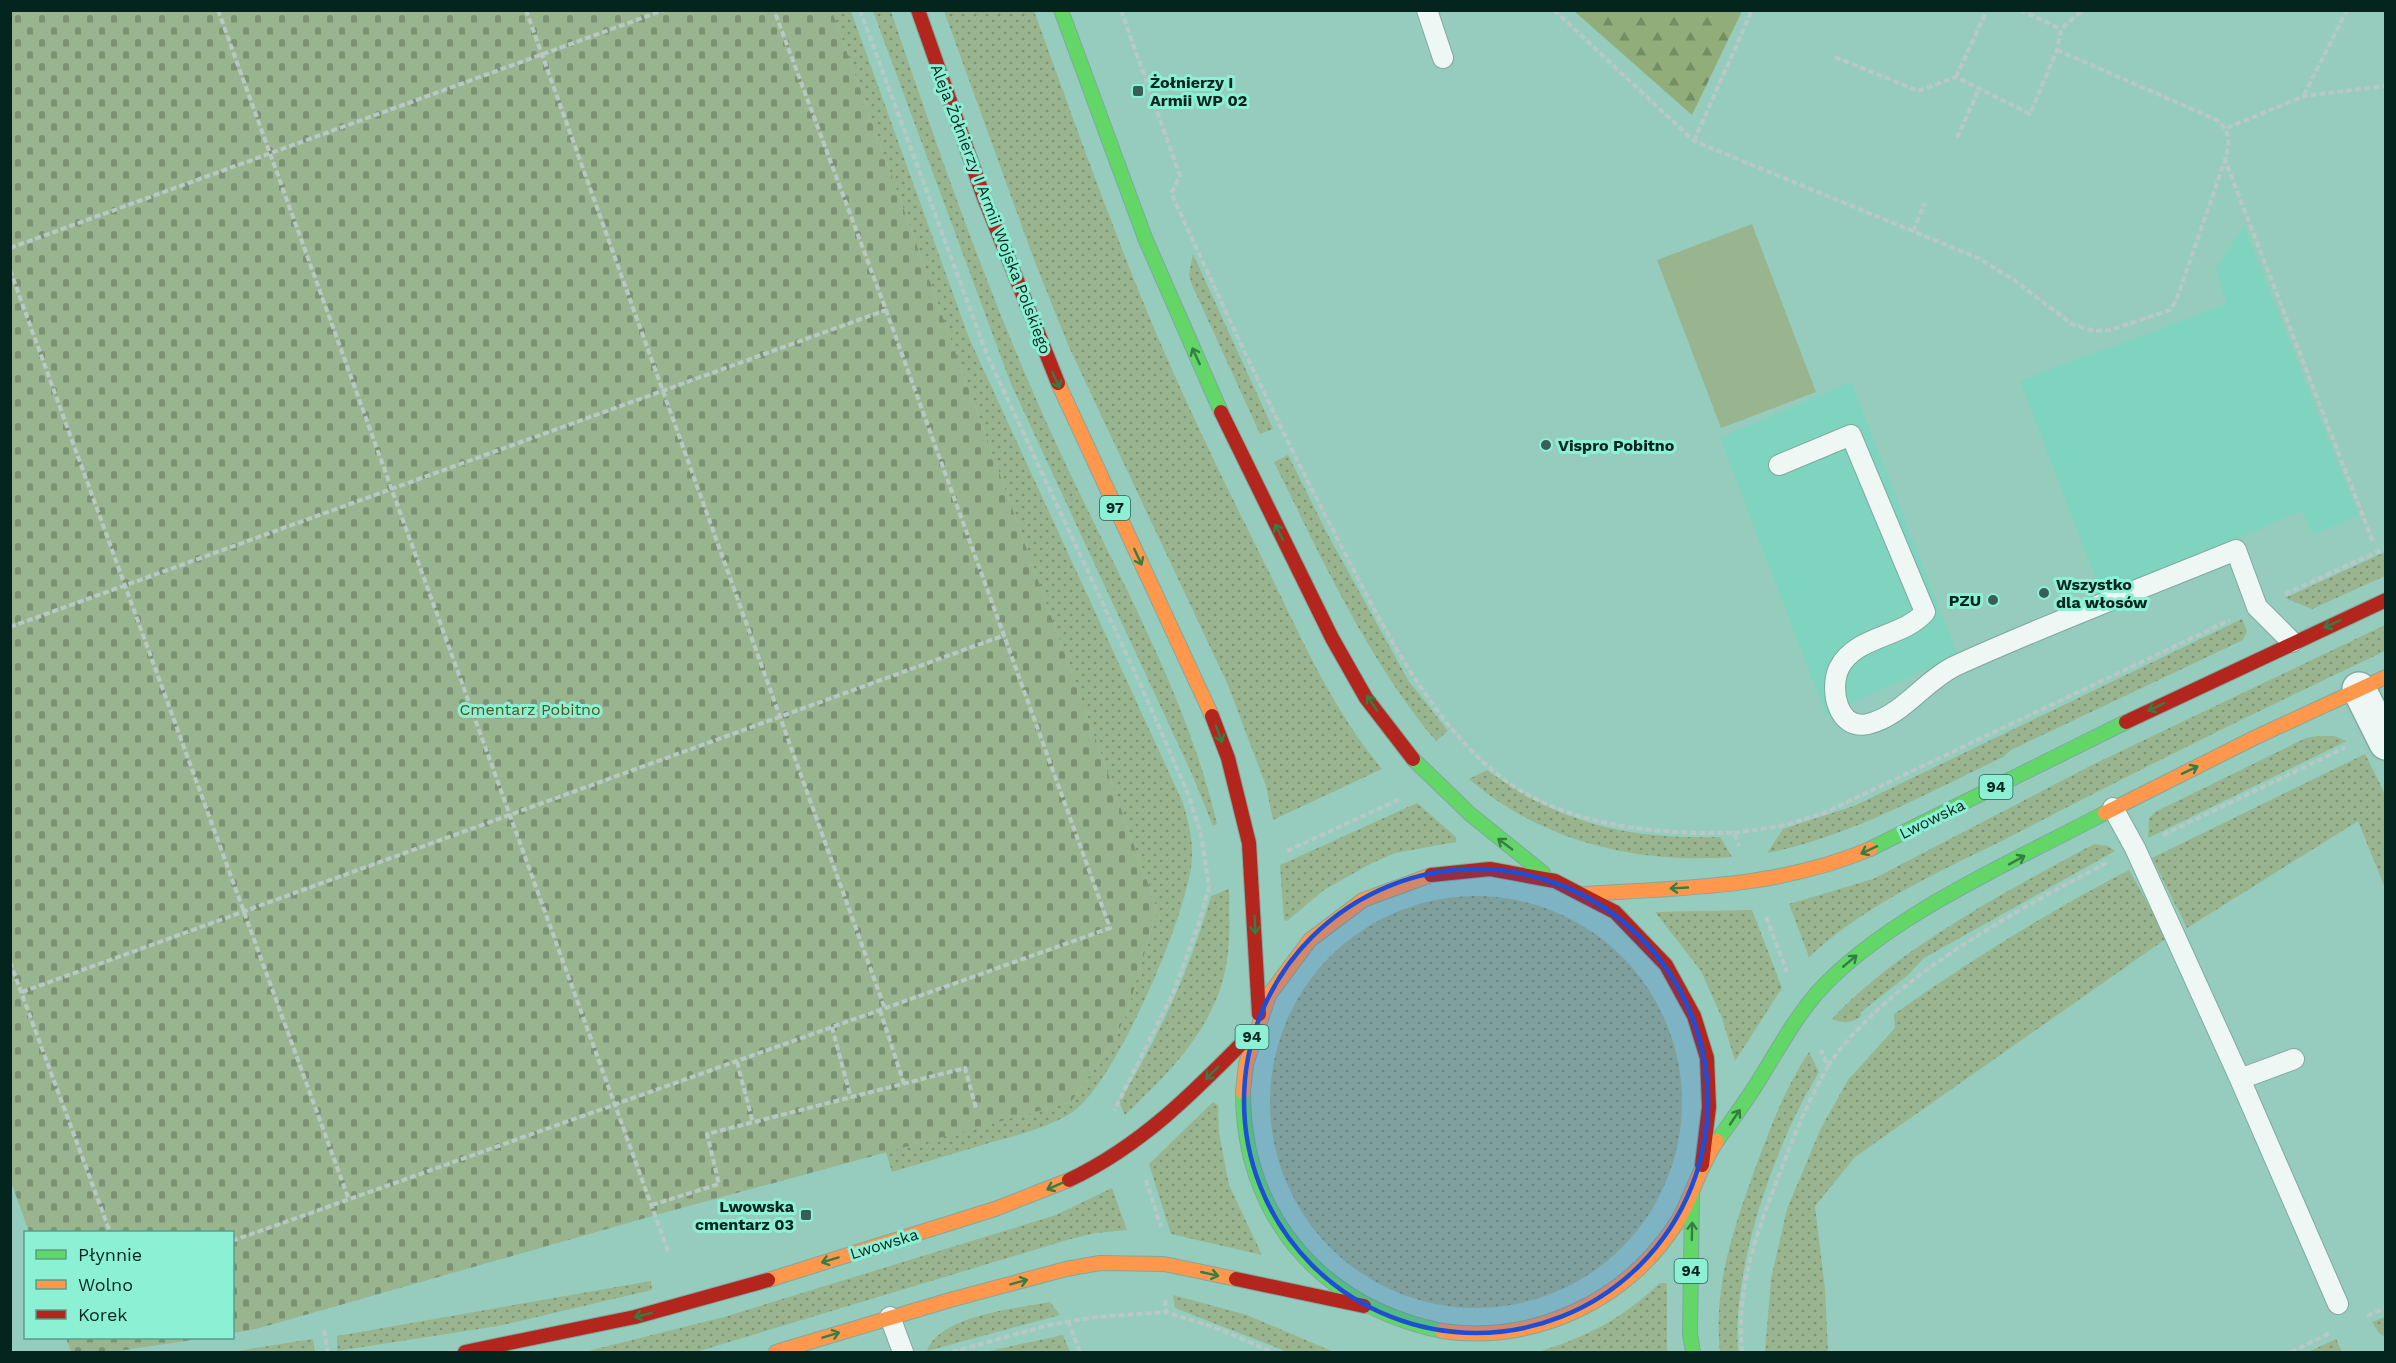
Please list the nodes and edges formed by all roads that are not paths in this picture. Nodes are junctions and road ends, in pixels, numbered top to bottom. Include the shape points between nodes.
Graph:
1 (918, 10) edge
2 (1060, 10) edge
3 (1427, 10) edge
4 (1443, 58) dead end
5 (1779, 465) dead end
6 (2385, 600) edge
7 (2292, 642) junction
8 (2372, 683) edge
9 (2382, 737) edge
10 (2113, 808) junction
11 (1551, 880) junction
12 (1584, 894) junction
13 (1259, 1017) junction
14 (1253, 1032) junction
15 (2294, 1059) dead end
16 (2240, 1079) junction
17 (1702, 1165) junction
18 (1692, 1190) junction
19 (2337, 1304) dead end
20 (1364, 1306) junction
21 (890, 1317) junction
22 (1404, 1323) junction
23 (1419, 1338) dead end
24 (465, 1353) edge
25 (776, 1353) edge
26 (903, 1353) edge
27 (1693, 1353) edge

1 -> 13 main road, Aleja Żołnierzy I Armii Wojska Polskiego / 97 via 1045,355 1203,693 1239,798 1252,867
11 -> 2 main road via 1435,783 1367,698 1278,531 1159,272
3 - 4 lane
5 - 7 lane via 1851,435 1924,612 1917,621 1854,652 1840,667 1835,701 1840,713 1852,721 1866,725 1882,718 1953,668 2236,550 2258,607
6 -> 7 main road, Lwowska / 94
7 -> 12 main road, Lwowska / 94 via 1833,865 1752,883
8 - 9 street
10 -> 8 main road, 94
10 - 16 lane
17 -> 10 main road, 94 via 1802,1010 1835,974 1912,919
11 - 12 main road, 94
11 - 13 main road, 94 via 1509,870 1472,868 1430,873 1392,884 1355,902 1313,934 1283,970
12 - 17 main road, 94 via 1617,914 1654,949 1684,995 1701,1034 1709,1071 1710,1116
13 - 14 main road, 94
14 - 20 main road, 94 via 1242,1101 1247,1150 1260,1190 1288,1239 1322,1276
14 -> 24 main road, Lwowska via 1131,1144 1075,1177 1038,1193 692,1302
15 - 16 lane
16 - 19 lane
17 - 18 main road, 94
18 - 22 main road, 94 via 1652,1256 1610,1293 1568,1316 1523,1330 1484,1334 1440,1332
27 -> 18 main road, 94
21 -> 20 main road via 1066,1269 1122,1262 1174,1266
20 - 22 main road, 94
25 -> 21 main road
21 - 26 lane
22 - 23 main road, 94

